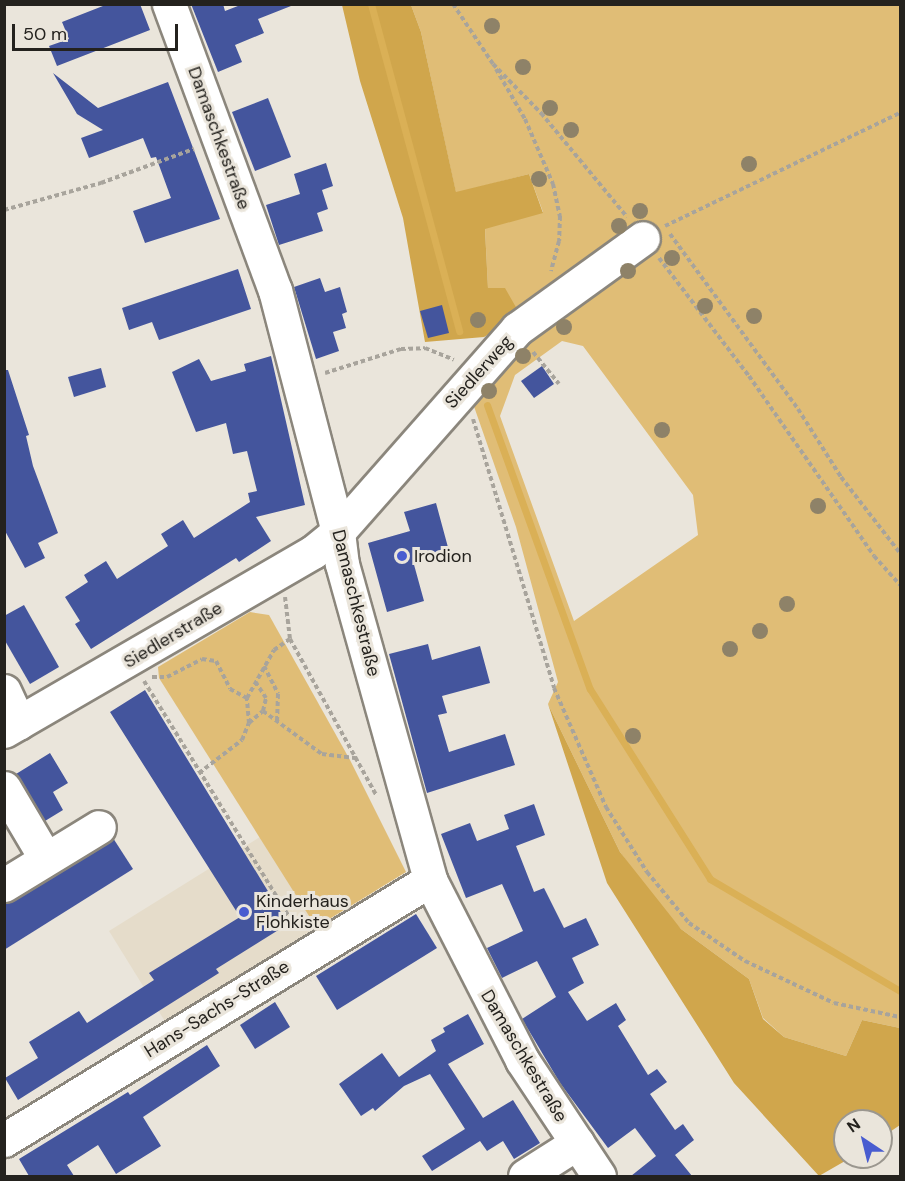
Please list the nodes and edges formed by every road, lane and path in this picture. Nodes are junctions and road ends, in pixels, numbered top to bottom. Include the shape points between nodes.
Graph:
1 (169, 4) edge
2 (453, 4) edge
3 (493, 64) junction
4 (900, 113) edge
5 (220, 139) junction
6 (4, 210) edge
7 (654, 232) junction
8 (548, 303) junction
9 (537, 359) dead end
10 (301, 382) junction
11 (559, 384) dead end
12 (464, 387) junction
13 (338, 532) junction
14 (900, 553) edge
15 (282, 571) junction
16 (900, 585) edge
17 (290, 639) junction
18 (264, 666) junction
19 (255, 681) junction
20 (4, 691) edge
21 (247, 698) junction
22 (263, 711) junction
23 (277, 722) junction
24 (249, 723) junction
25 (12, 727) edge
26 (358, 758) junction
27 (199, 773) junction
28 (4, 788) edge
29 (378, 800) dead end
30 (99, 827) dead end
31 (46, 859) junction
32 (430, 879) junction
33 (4, 885) edge
34 (311, 951) junction
35 (900, 1017) edge
36 (4, 1140) edge
37 (577, 1143) junction
38 (525, 1176) edge
39 (599, 1176) edge

1 - 5 street, Damaschkestraße
2 - 3 path
3 - 7 path
3 - 8 path via 530,128 560,216 559,241 546,291
4 - 7 path
5 - 6 path via 101,183
5 - 10 street, Damaschkestraße via 275,290
7 - 8 street, Siedlerweg
7 - 14 path via 798,409 841,477
7 - 16 path via 874,556
8 - 12 street, Siedlerweg via 517,329
9 - 11 path
10 - 12 path via 378,353 424,348 446,354
10 - 13 street, Damaschkestraße
12 - 13 street, Siedlerweg
12 - 35 path via 567,723 606,807 647,872 689,923 754,966 834,1004
13 - 15 street, Siedlerstraße
13 - 32 street, Damaschkestraße via 342,564
15 - 17 path
15 - 25 street, Siedlerstraße
17 - 18 path via 273,650
17 - 26 path
18 - 19 path
18 - 23 path via 278,694
19 - 21 path
19 - 22 path via 266,698
20 - 25 street
21 - 24 path
21 - 27 path via 220,678 216,661 202,659 167,677 142,678
22 - 23 path
22 - 24 path
23 - 26 path via 322,754
24 - 27 path via 242,740
26 - 29 path
27 - 34 path
28 - 31 street
30 - 31 street
31 - 33 street
32 - 34 street, Hans-Sachs-Straße
32 - 37 street, Damaschkestraße via 500,1020
34 - 36 street, Hans-Sachs-Straße
37 - 38 street
37 - 39 street, Damaschkestraße

